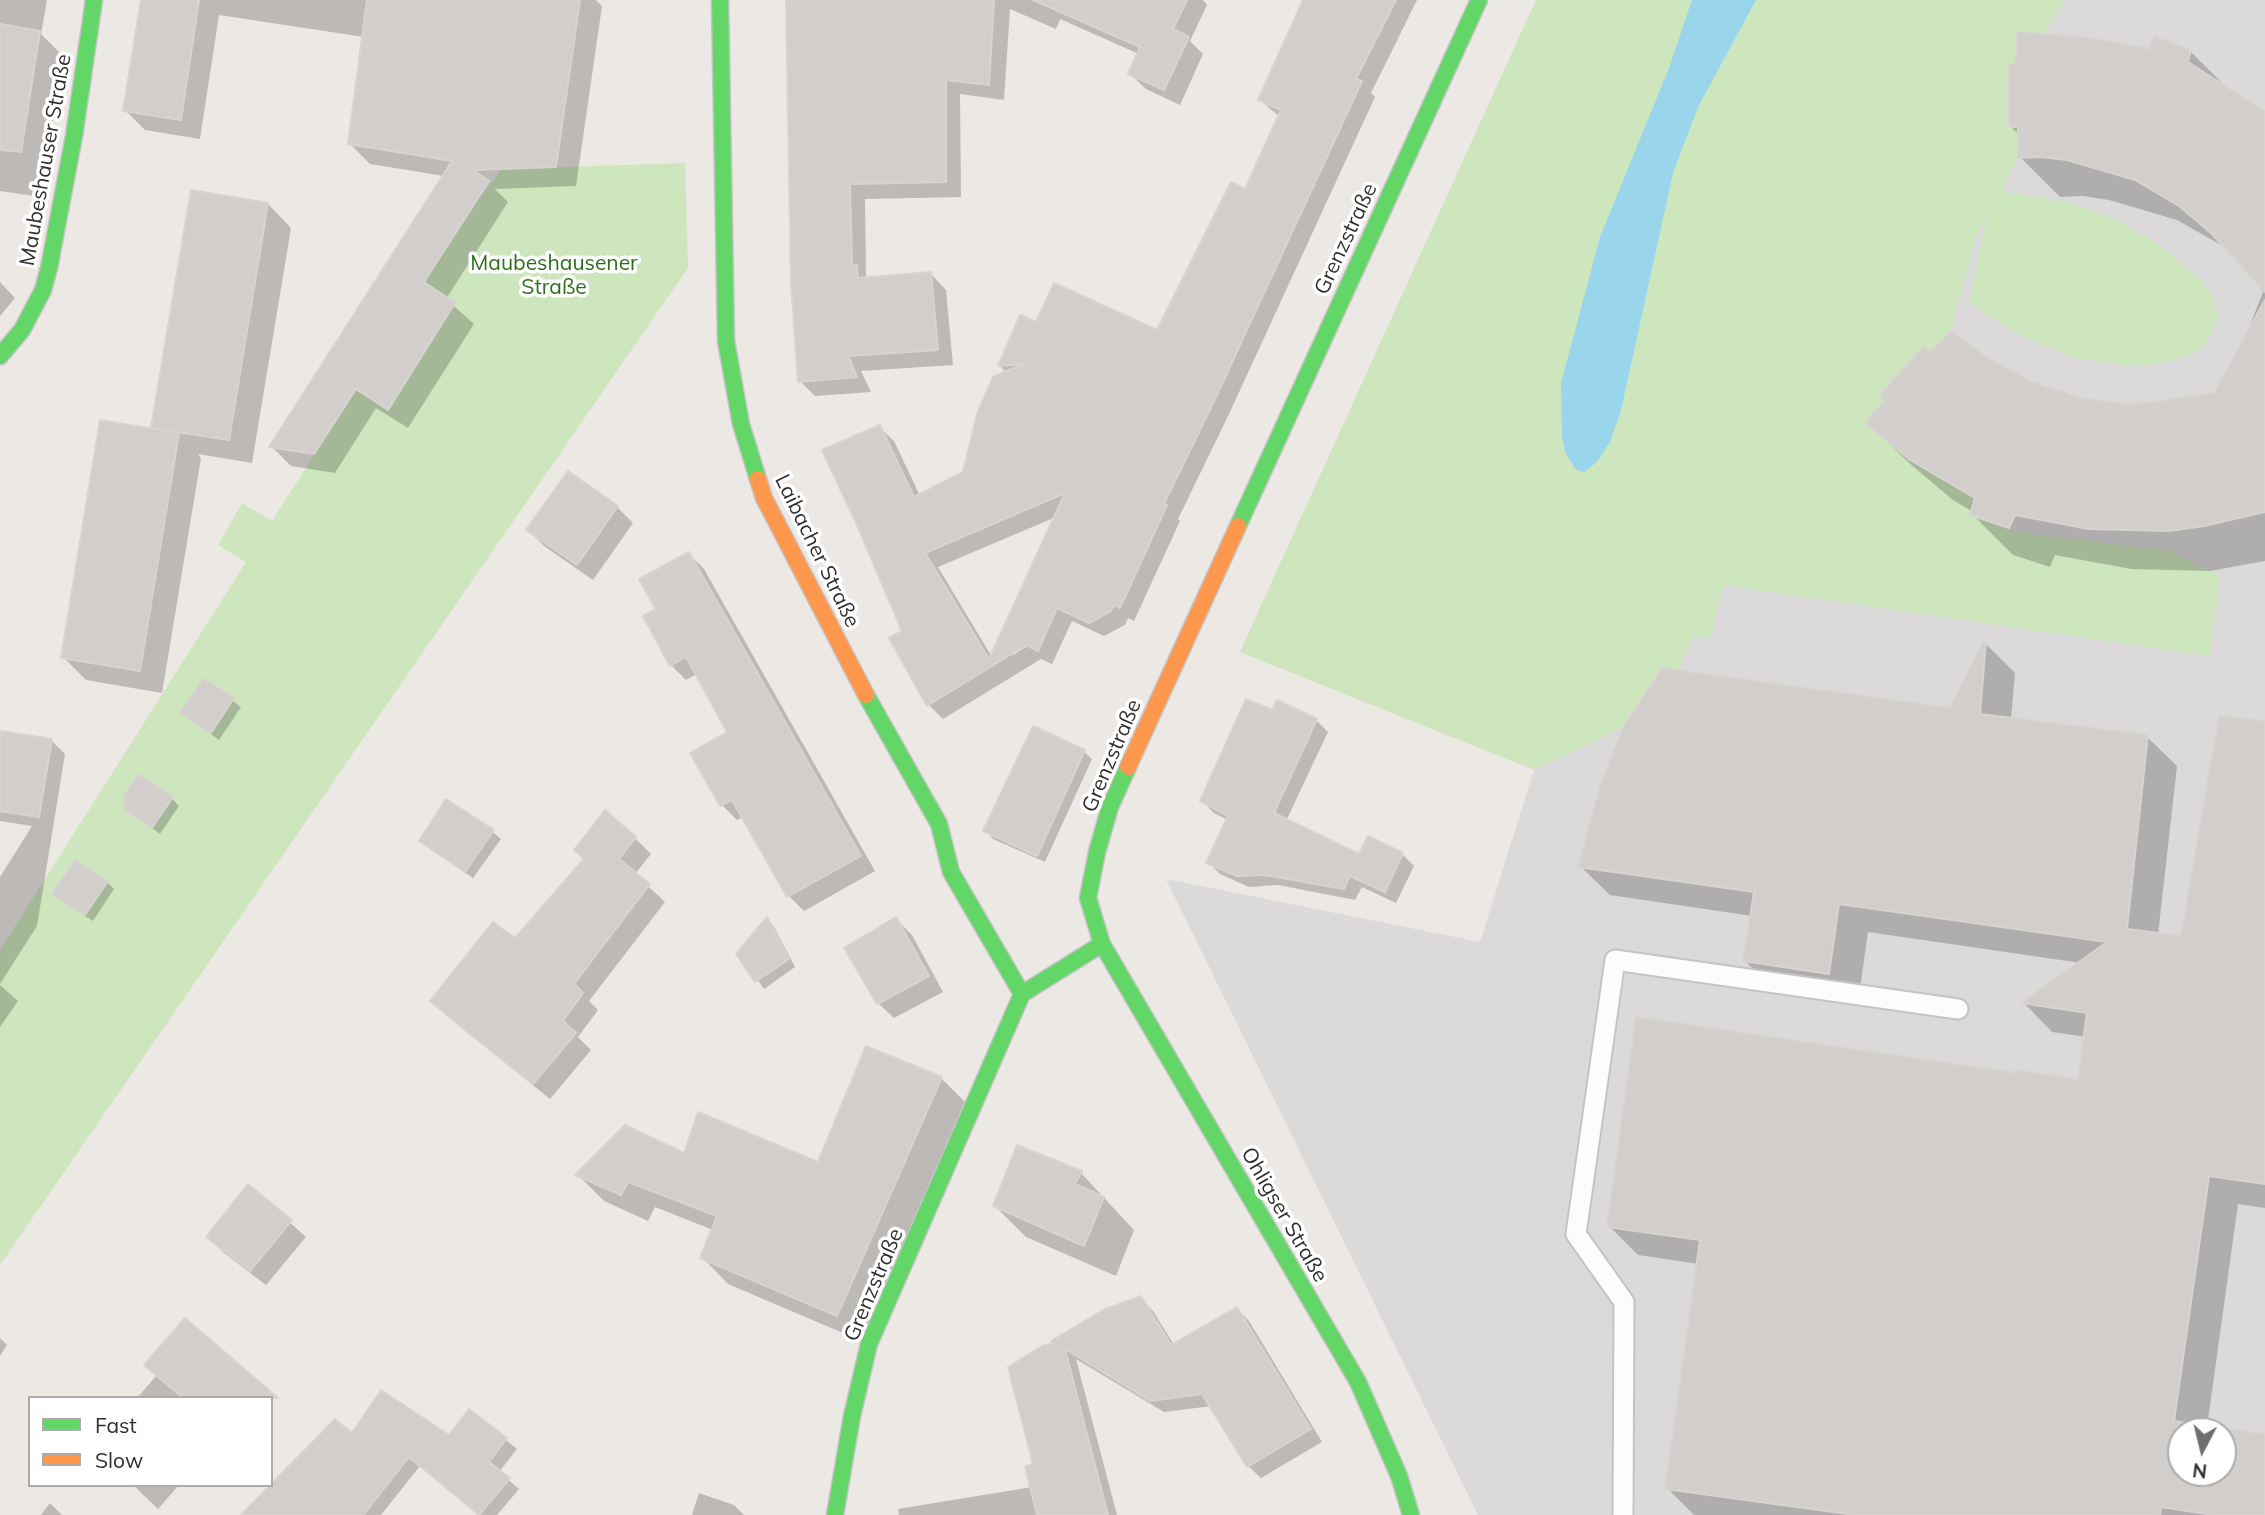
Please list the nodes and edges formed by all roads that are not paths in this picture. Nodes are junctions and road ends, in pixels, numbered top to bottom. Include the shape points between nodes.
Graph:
1 (94, 0) edge
2 (720, 0) edge
3 (1479, 0) edge
4 (0, 356) edge
5 (1102, 944) junction
6 (1023, 994) junction
7 (1958, 1009) dead end
8 (835, 1515) edge
9 (1411, 1515) edge
10 (1623, 1515) edge

1 - 4 street, Maubeshauser Straße via 49,268 22,330
2 - 6 street, Laibacher Straße via 726,341 741,424 764,498 885,731 939,824 951,872
3 - 5 street, Grenzstraße via 1110,807 1088,898
5 - 6 street
5 - 9 street, Ohligser Straße via 1358,1382
6 - 8 street, Grenzstraße via 869,1344
7 - 10 lane via 1615,960 1576,1234 1624,1302

